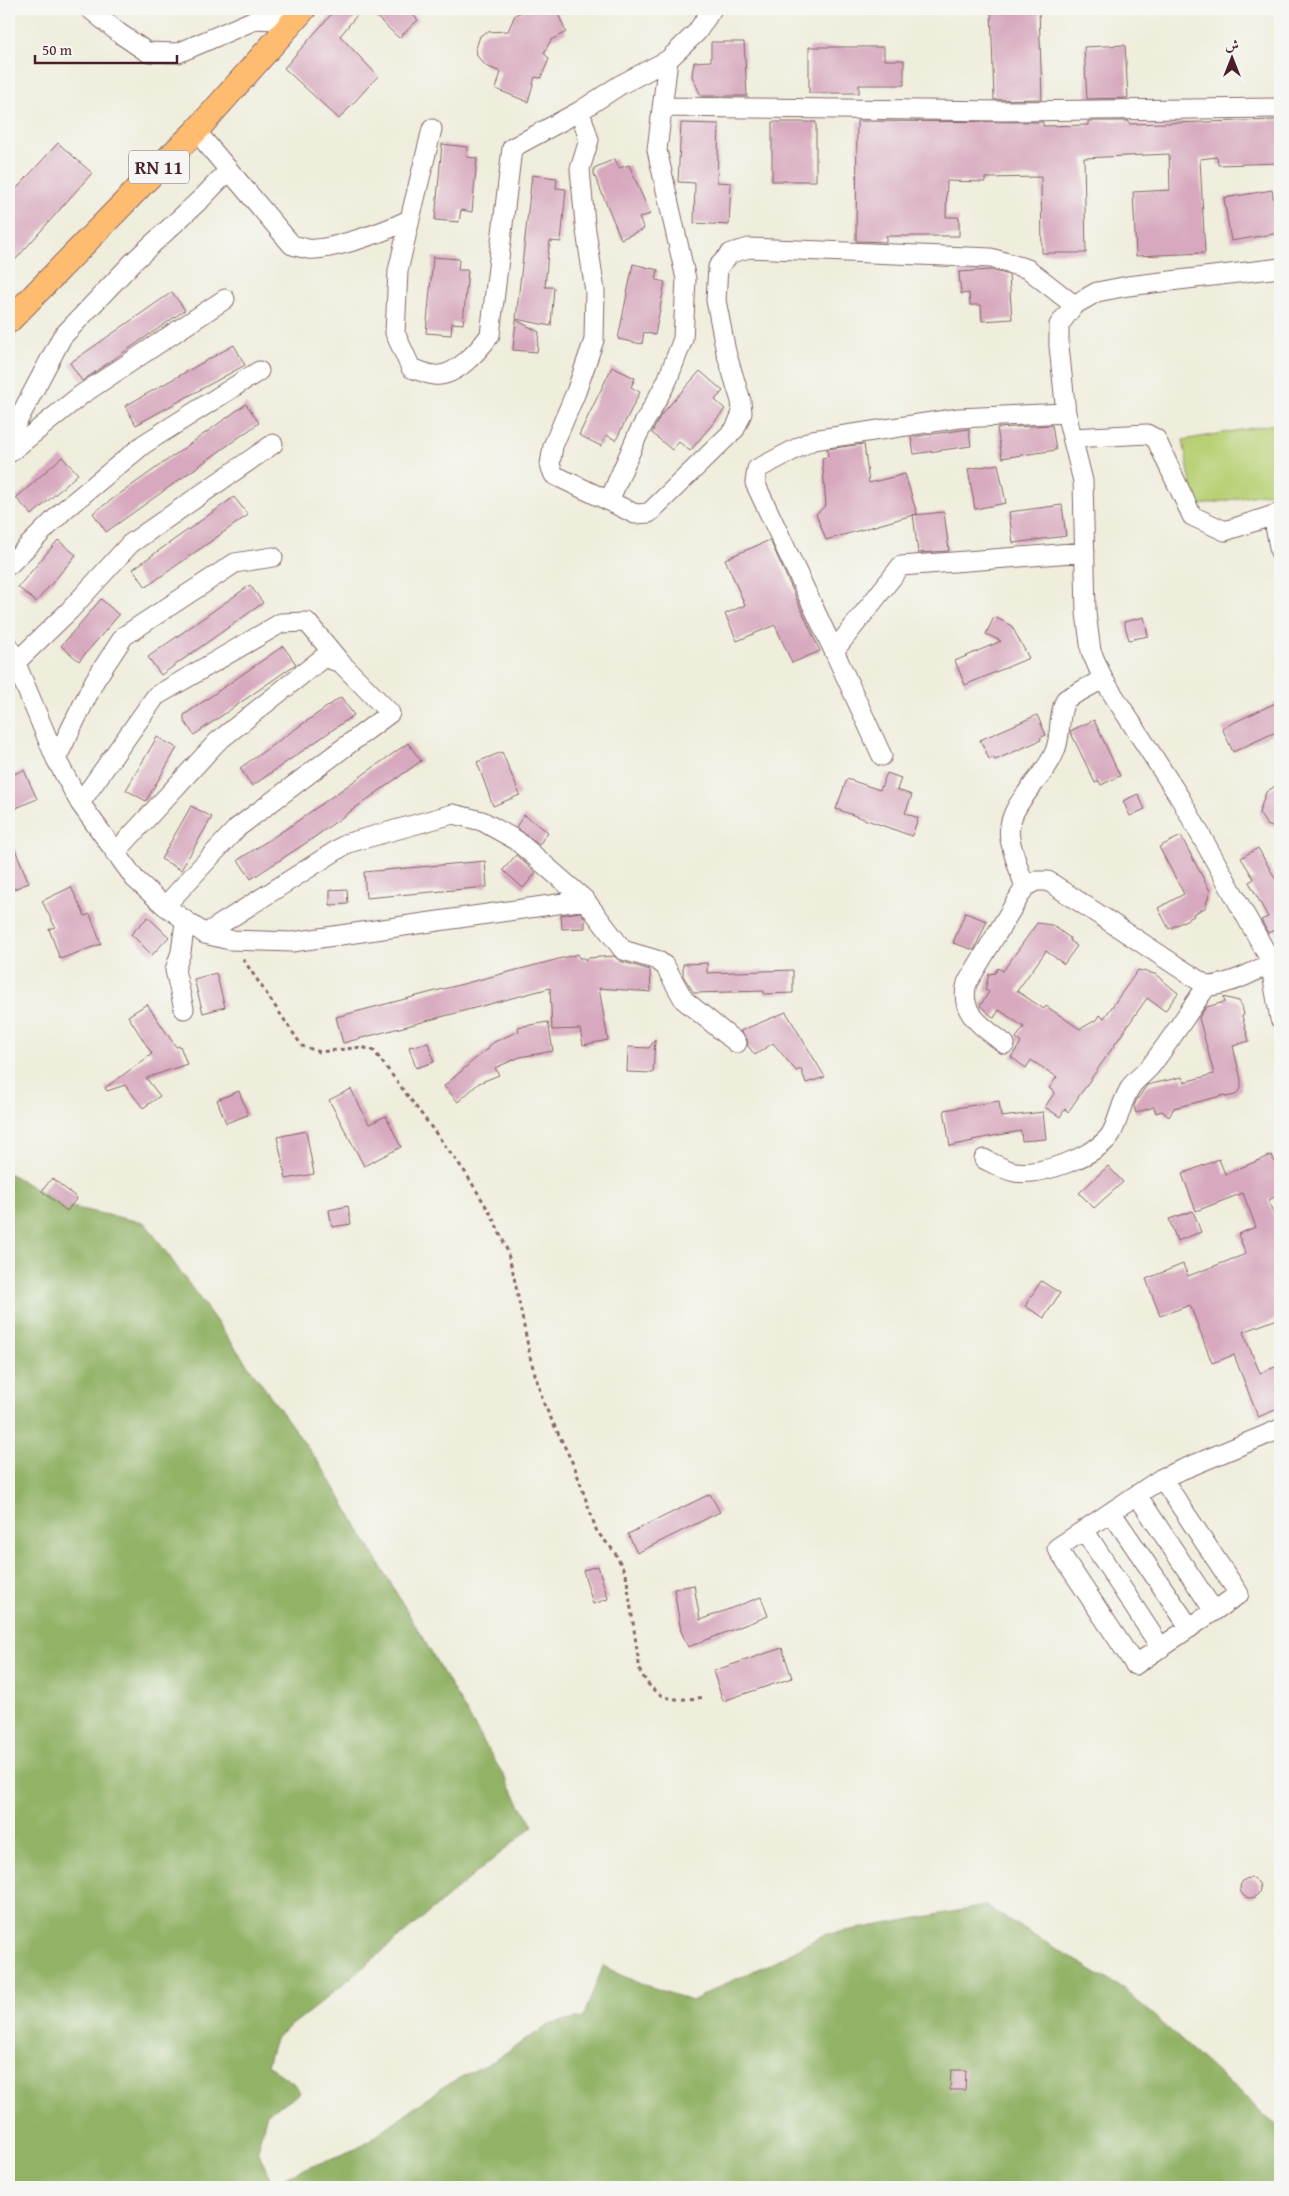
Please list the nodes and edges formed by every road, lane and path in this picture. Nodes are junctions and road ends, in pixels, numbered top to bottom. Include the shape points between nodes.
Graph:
1 (90, 9) edge
2 (712, 9) edge
3 (299, 15) edge
4 (668, 60) junction
5 (663, 107) junction
6 (1280, 108) edge
7 (580, 111) junction
8 (432, 129) dead end
9 (196, 132) junction
10 (229, 170) junction
11 (410, 219) junction
12 (1280, 268) edge
13 (225, 299) dead end
14 (1074, 305) junction
15 (9, 321) edge
16 (259, 371) dead end
17 (1066, 413) junction
18 (9, 437) edge
19 (1072, 438) junction
20 (273, 444) dead end
21 (9, 453) edge
22 (609, 502) junction
23 (1277, 514) edge
24 (1085, 552) junction
25 (1280, 552) edge
26 (273, 557) dead end
27 (9, 565) edge
28 (834, 650) junction
29 (12, 655) edge
30 (341, 664) junction
31 (1102, 679) junction
32 (882, 756) dead end
33 (56, 759) junction
34 (80, 803) junction
35 (115, 853) junction
36 (1025, 887) junction
37 (585, 900) junction
38 (165, 906) junction
39 (184, 922) junction
40 (205, 934) junction
41 (230, 940) junction
42 (1276, 960) edge
43 (1207, 986) junction
44 (1278, 995) edge
45 (184, 1009) dead end
46 (1280, 1019) edge
47 (737, 1043) dead end
48 (1005, 1044) dead end
49 (984, 1159) dead end
50 (1280, 1429) edge
51 (1162, 1478) junction
52 (1137, 1495) junction
53 (1111, 1512) junction
54 (1084, 1530) junction
55 (1214, 1610) junction
56 (1190, 1628) junction
57 (1160, 1648) junction
58 (706, 1696) dead end

1 - 3 street via 147,52 178,53 257,19
2 - 4 street via 697,32
3 - 9 main road, RN 11
4 - 5 street
4 - 7 street via 620,84
5 - 6 street via 993,111
5 - 22 street via 657,150 686,279 683,339 667,381 638,434
7 - 11 street via 512,148 490,335 477,353 455,369 436,375 411,368 395,333 398,271
7 - 22 street via 589,140 580,169 595,291 594,340 553,446 550,465 554,475
8 - 11 street
9 - 10 street
9 - 15 main road, RN 11
10 - 11 street via 292,245 310,249 349,242 396,227
10 - 18 street via 134,261 62,337
12 - 14 street via 1128,286 1097,292
13 - 21 street via 81,395
14 - 17 street via 1059,325 1058,346
14 - 22 street via 1028,269 991,258 749,248 730,252 718,267 716,300 726,352 742,401 742,413 735,429 649,513 635,514
16 - 27 street via 144,444 64,510
17 - 19 street
17 - 28 street via 959,418 813,440 757,469 755,483
19 - 23 street via 1147,434 1156,439 1192,516 1225,531
19 - 24 street via 1083,481
20 - 29 street via 130,544 70,610
23 - 25 street
24 - 28 street via 901,566
24 - 31 street via 1086,613 1091,651
26 - 33 street via 235,563 124,636 95,680
28 - 32 street
29 - 33 street
30 - 34 street via 307,622 281,623 156,696
30 - 35 street via 324,656 217,742
30 - 38 street via 390,713 237,828
31 - 36 street via 1066,699 1059,719 1056,750 1047,768 1015,810 1010,824 1010,839
31 - 42 street via 1180,798
33 - 34 street
34 - 35 street
35 - 38 street via 135,879
36 - 43 street via 1036,881 1048,881
36 - 48 street via 967,983 963,995 974,1018
37 - 40 street via 516,840 482,821 453,814 348,843
37 - 41 street via 292,942
37 - 47 street via 623,950 665,966 684,1000
38 - 39 street
39 - 40 street
39 - 45 street via 182,952 175,970
40 - 41 street
41 - 58 path via 302,1046 320,1052 362,1047 374,1051 465,1172 492,1216 506,1247 531,1361 544,1404 575,1468 597,1532 614,1551 626,1574 640,1671 656,1693 672,1699
42 - 43 street via 1221,986
42 - 44 street
43 - 49 street via 1151,1066 1126,1093 1114,1127 1102,1145 1049,1168 1026,1172 1015,1172
44 - 46 street
50 - 51 street
51 - 52 street
51 - 55 street via 1239,1594
52 - 53 street
52 - 55 street
53 - 54 street
53 - 56 street
54 - 57 street
54 - 57 street via 1057,1548 1135,1665
55 - 56 street
56 - 57 street

